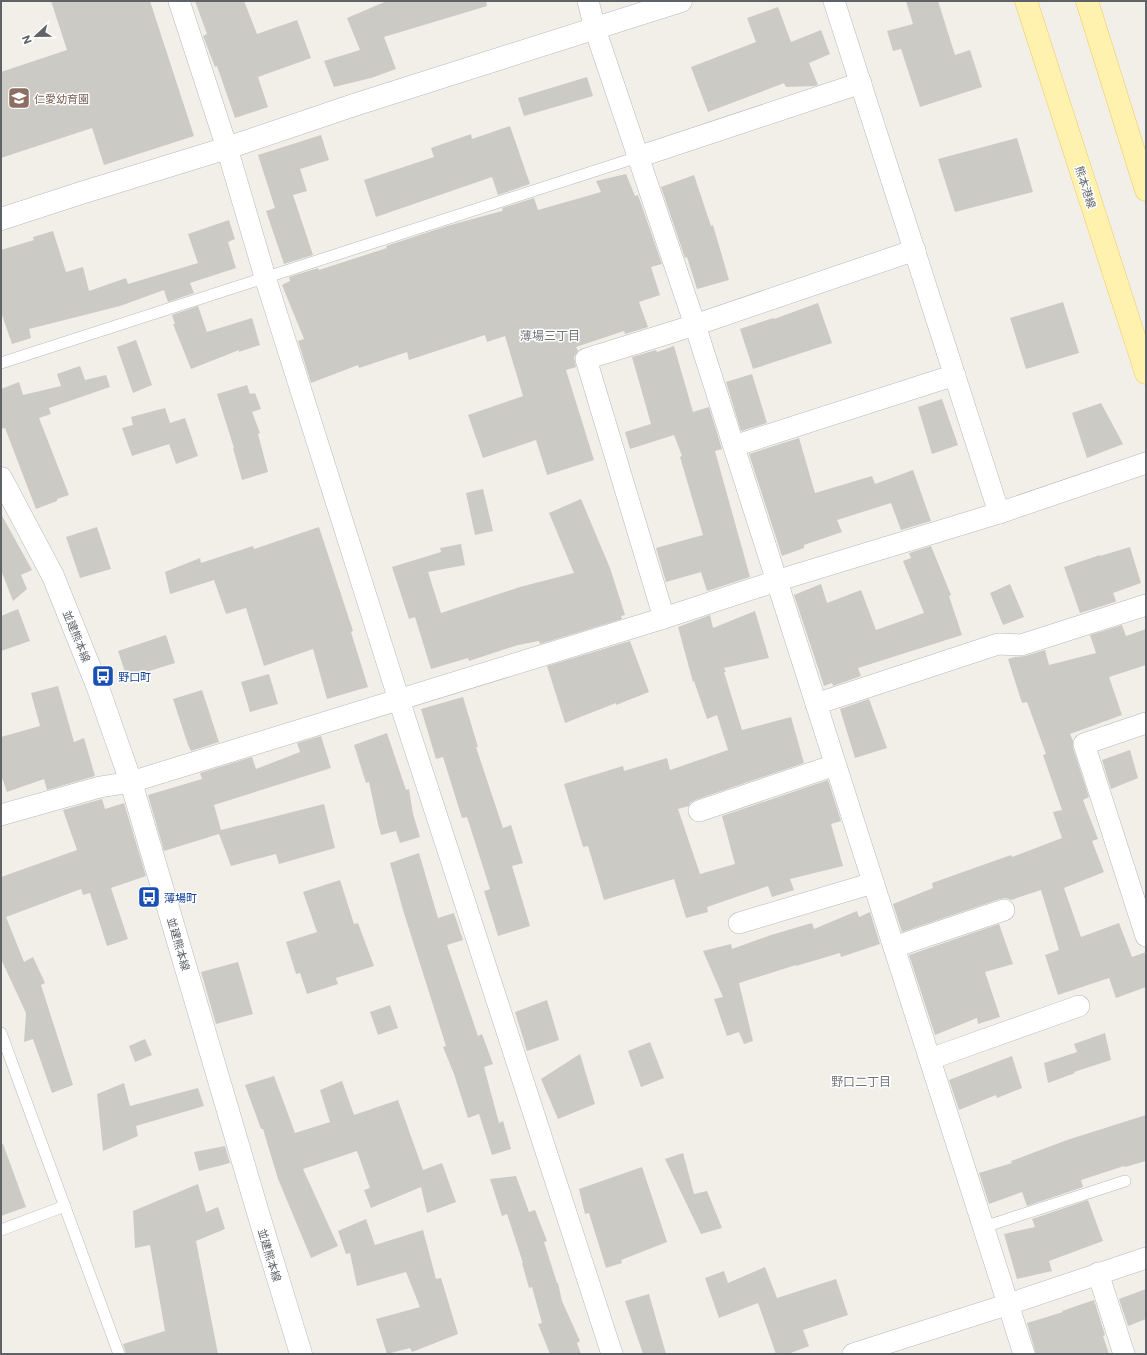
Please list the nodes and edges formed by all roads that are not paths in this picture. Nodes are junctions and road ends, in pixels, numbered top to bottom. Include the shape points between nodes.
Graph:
1 (179, 1) edge
2 (588, 1) edge
3 (681, 1) edge
4 (834, 1) edge
5 (1026, 1) edge
6 (1087, 1) edge
7 (594, 28) junction
8 (861, 83) junction
9 (227, 148) junction
10 (638, 157) junction
11 (1146, 190) edge
12 (1, 219) edge
13 (915, 250) junction
14 (265, 277) junction
15 (695, 325) junction
16 (1, 363) edge
17 (1146, 373) edge
18 (955, 375) junction
19 (734, 446) junction
20 (1146, 463) edge
21 (1, 478) edge
22 (998, 513) junction
23 (776, 581) junction
24 (1146, 606) edge
25 (664, 618) junction
26 (399, 700) junction
27 (816, 704) junction
28 (1146, 723) edge
29 (835, 765) junction
30 (131, 782) junction
31 (699, 811) dead end
32 (1, 815) edge
33 (873, 883) junction
34 (1004, 910) dead end
35 (739, 923) dead end
36 (1146, 936) edge
37 (894, 947) junction
38 (1079, 1006) dead end
39 (1, 1033) edge
40 (930, 1059) junction
41 (1125, 1181) dead end
42 (65, 1206) junction
43 (984, 1227) junction
44 (1, 1230) edge
45 (1146, 1258) edge
46 (1098, 1273) junction
47 (1009, 1304) junction
48 (119, 1354) edge
49 (301, 1354) edge
50 (612, 1354) edge
51 (853, 1354) edge
52 (1024, 1354) edge
53 (1124, 1354) edge

1 - 9 street
2 - 7 street
3 - 7 main road
4 - 8 street
5 - 17 main road, 熊本港線
6 - 11 main road
7 - 9 main road
7 - 10 street
8 - 10 street
8 - 13 street
9 - 12 main road
9 - 14 street
10 - 14 lane
10 - 15 street
13 - 15 street
13 - 18 street
14 - 16 lane
14 - 26 street
15 - 19 street
15 - 25 street via 586,359
18 - 19 street
18 - 22 street
19 - 23 street
20 - 22 street
21 - 30 main road, 並建熊本線 via 53,576 98,688
22 - 23 street
23 - 25 street
23 - 27 street
24 - 27 street via 1021,645 998,644
25 - 26 street
26 - 30 street
26 - 50 street
27 - 29 street
28 - 36 street via 1084,744
29 - 31 street
29 - 33 street
30 - 32 street via 100,787
30 - 49 main road, 並建熊本線
33 - 35 street
33 - 37 street
34 - 37 street
37 - 40 street
38 - 40 street
39 - 42 lane
40 - 43 street
41 - 43 lane
42 - 44 lane
42 - 48 lane
43 - 47 street
45 - 46 street
46 - 47 street
46 - 53 street
47 - 51 street
47 - 52 street

